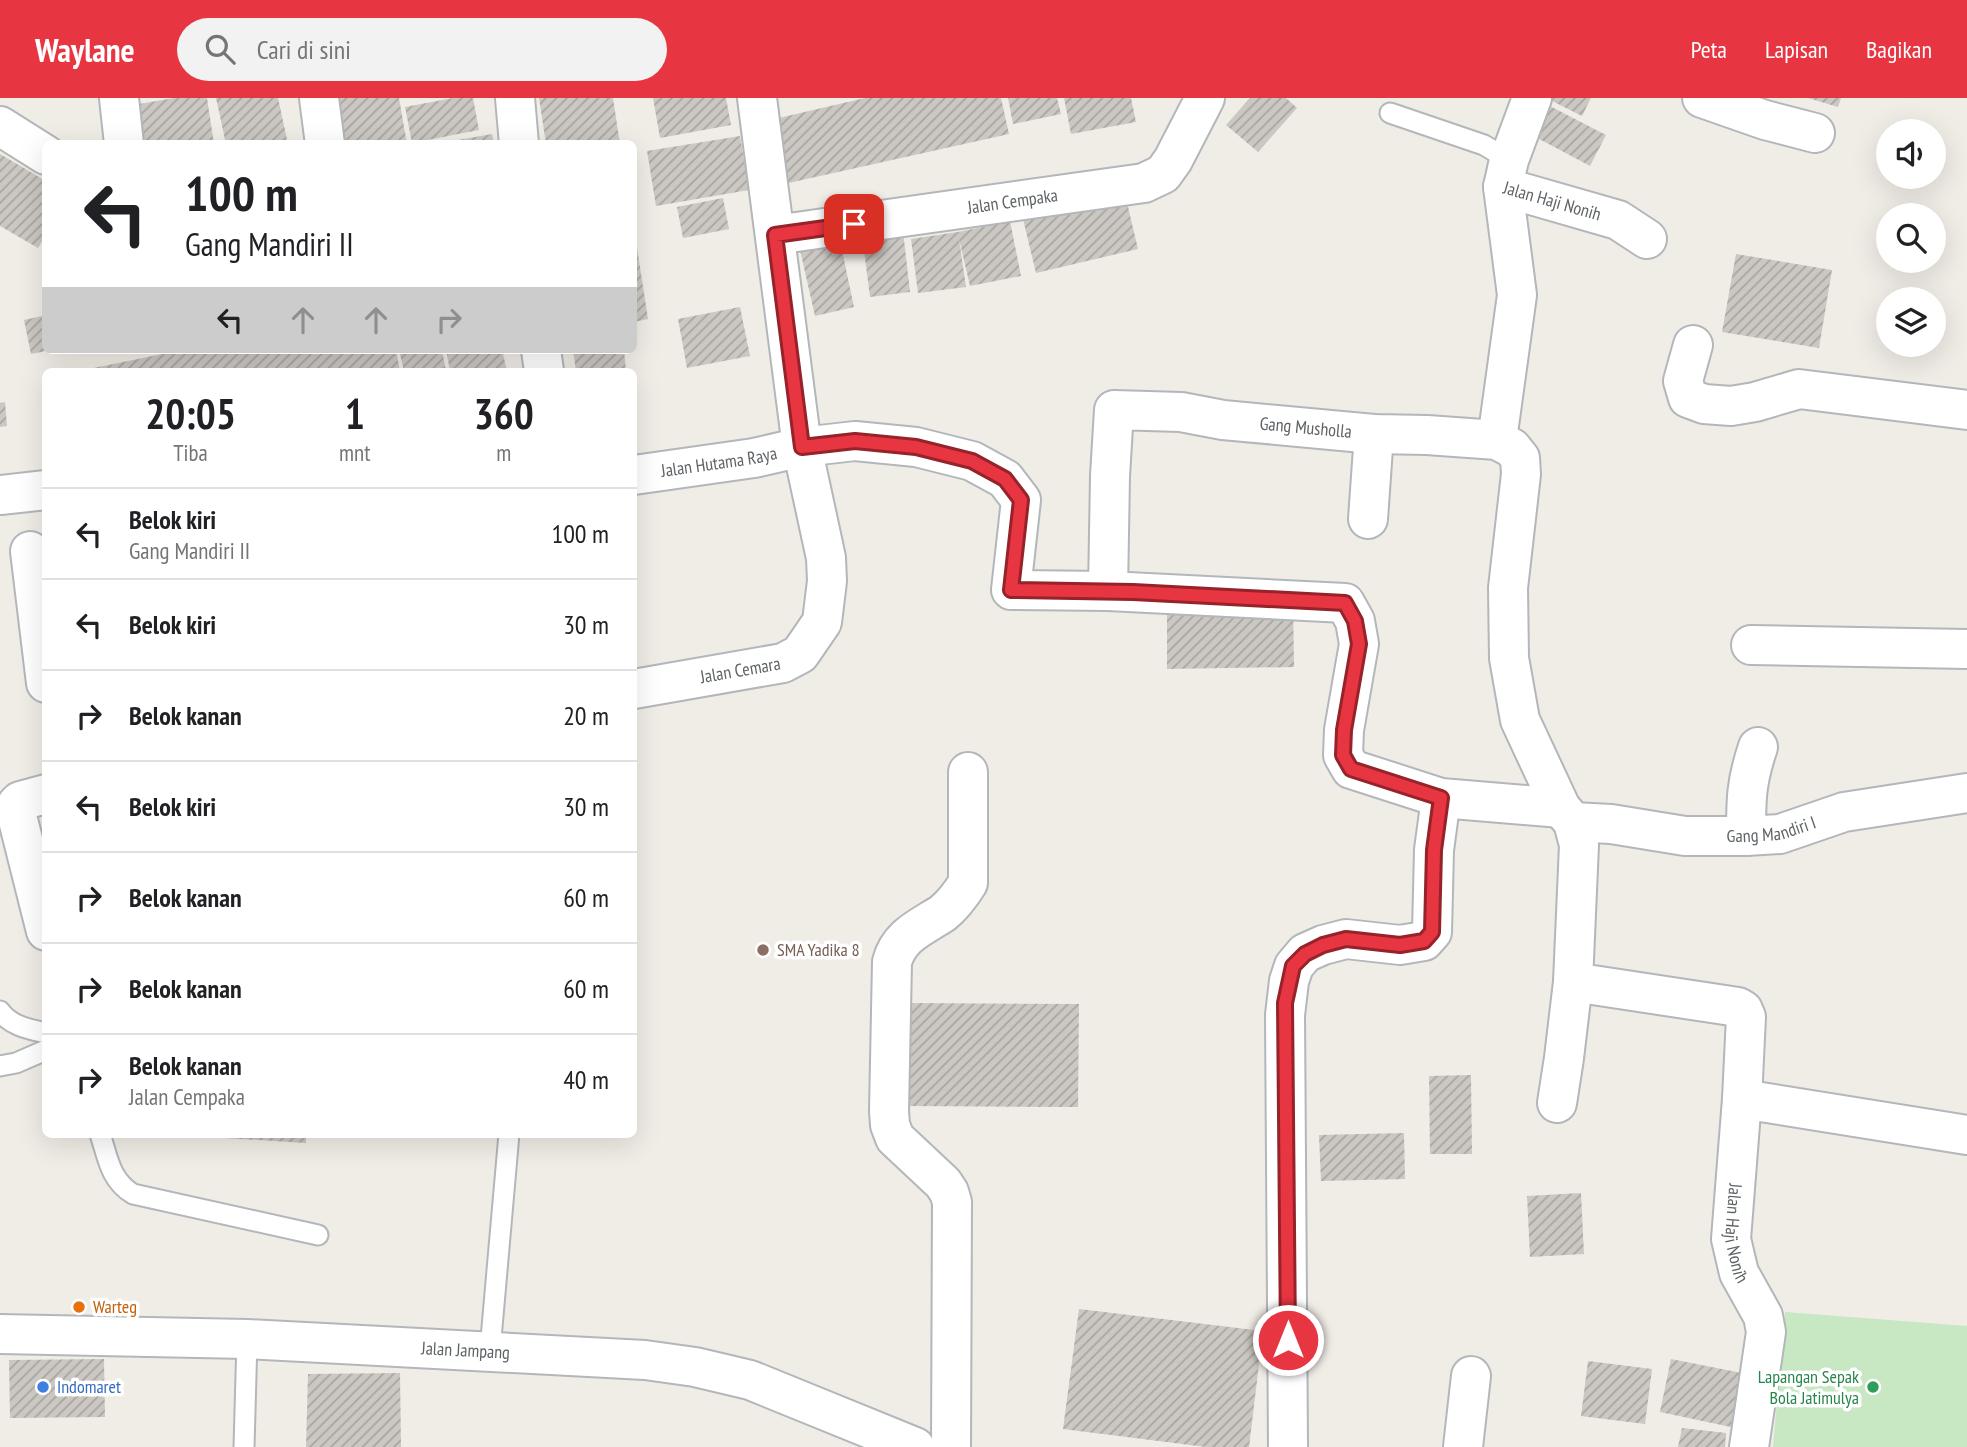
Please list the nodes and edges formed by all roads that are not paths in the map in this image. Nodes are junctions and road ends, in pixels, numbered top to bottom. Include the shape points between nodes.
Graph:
1 (119, 98) edge
2 (318, 98) edge
3 (514, 98) edge
4 (757, 98) edge
5 (1205, 98) edge
6 (1532, 98) edge
7 (1702, 98) edge
8 (1390, 113) dead end
9 (0, 126) edge
10 (1815, 133) dead end
11 (124, 140) edge
12 (324, 140) edge
13 (519, 140) edge
14 (42, 152) edge
15 (1506, 174) junction
16 (775, 235) junction
17 (1647, 239) dead end
18 (1693, 345) dead end
19 (1967, 410) edge
20 (1374, 434) junction
21 (1497, 440) junction
22 (802, 447) junction
23 (637, 475) edge
24 (42, 490) edge
25 (0, 495) edge
26 (1368, 519) dead end
27 (25, 552) edge
28 (1108, 592) junction
29 (1751, 645) dead end
30 (1967, 649) edge
31 (42, 658) edge
32 (637, 688) edge
33 (1758, 747) dead end
34 (968, 772) dead end
35 (1967, 793) edge
36 (42, 795) edge
37 (1441, 798) junction
38 (1567, 815) junction
39 (1746, 836) junction
40 (42, 915) edge
41 (1573, 982) junction
42 (0, 1011) edge
43 (42, 1032) edge
44 (42, 1052) edge
45 (0, 1066) edge
46 (1742, 1098) junction
47 (1557, 1103) dead end
48 (1967, 1135) edge
49 (101, 1138) edge
50 (509, 1138) edge
51 (318, 1235) dead end
52 (0, 1334) edge
53 (247, 1339) junction
54 (490, 1350) junction
55 (1471, 1376) dead end
56 (866, 1437) edge
57 (244, 1447) edge
58 (915, 1447) edge
59 (951, 1447) edge
60 (1288, 1447) edge
61 (1463, 1447) edge
62 (1749, 1447) edge

1 - 11 street
2 - 12 street
3 - 13 street
4 - 16 street, Jalan Cemara
5 - 16 street, Jalan Cempaka via 1163,174 1144,183
6 - 15 street, Jalan Haji Nonih
7 - 10 street
8 - 15 lane via 1484,145
9 - 14 street
15 - 17 street, Jalan Haji Nonih via 1618,220
15 - 21 street via 1517,295
16 - 22 street, Jalan Cemara
18 - 19 street via 1683,381 1688,398 1704,404 1731,406 1799,389
20 - 21 street, Gang Musholla
20 - 26 street
20 - 28 street, Gang Musholla via 1181,412 1114,410
21 - 38 street via 1520,458 1508,588 1509,658 1520,720
22 - 23 street, Jalan Hutama Raya
22 - 28 street, Jalan Hutama Raya via 855,441 916,447 972,461 1005,479 1021,500 1011,590
22 - 32 street, Jalan Cemara via 826,558 822,622 800,654 783,663
24 - 25 street
27 - 31 street
28 - 37 street, Gang Mandiri I via 1345,603 1355,621 1359,644 1343,755 1351,769
29 - 30 street
33 - 39 street via 1745,796
34 - 59 street via 968,883 945,911 908,934 894,955 891,975 890,1125 895,1138 943,1183 952,1202
35 - 39 street, Gang Mandiri I via 1844,812 1780,834
36 - 40 street via 20,801 16,812
37 - 38 street, Gang Mandiri I
37 - 60 street via 1432,932 1424,941 1400,945 1346,939 1323,945 1293,966 1289,981 1285,1003
38 - 39 street, Gang Mandiri I via 1685,836
38 - 41 street via 1578,845
41 - 46 street, Jalan Haji Nonih via 1743,1010
41 - 47 street
42 - 43 lane via 23,1028
44 - 45 lane
46 - 48 street
46 - 62 street, Jalan Haji Nonih via 1731,1240 1739,1273 1763,1316 1766,1332
49 - 51 lane via 113,1174 133,1194
50 - 54 lane
52 - 53 street, Jalan Jampang
53 - 54 street, Jalan Jampang
53 - 57 lane
54 - 56 street, Jalan Jampang via 695,1367 750,1380
55 - 61 street
56 - 58 street, Jalan Jampang

